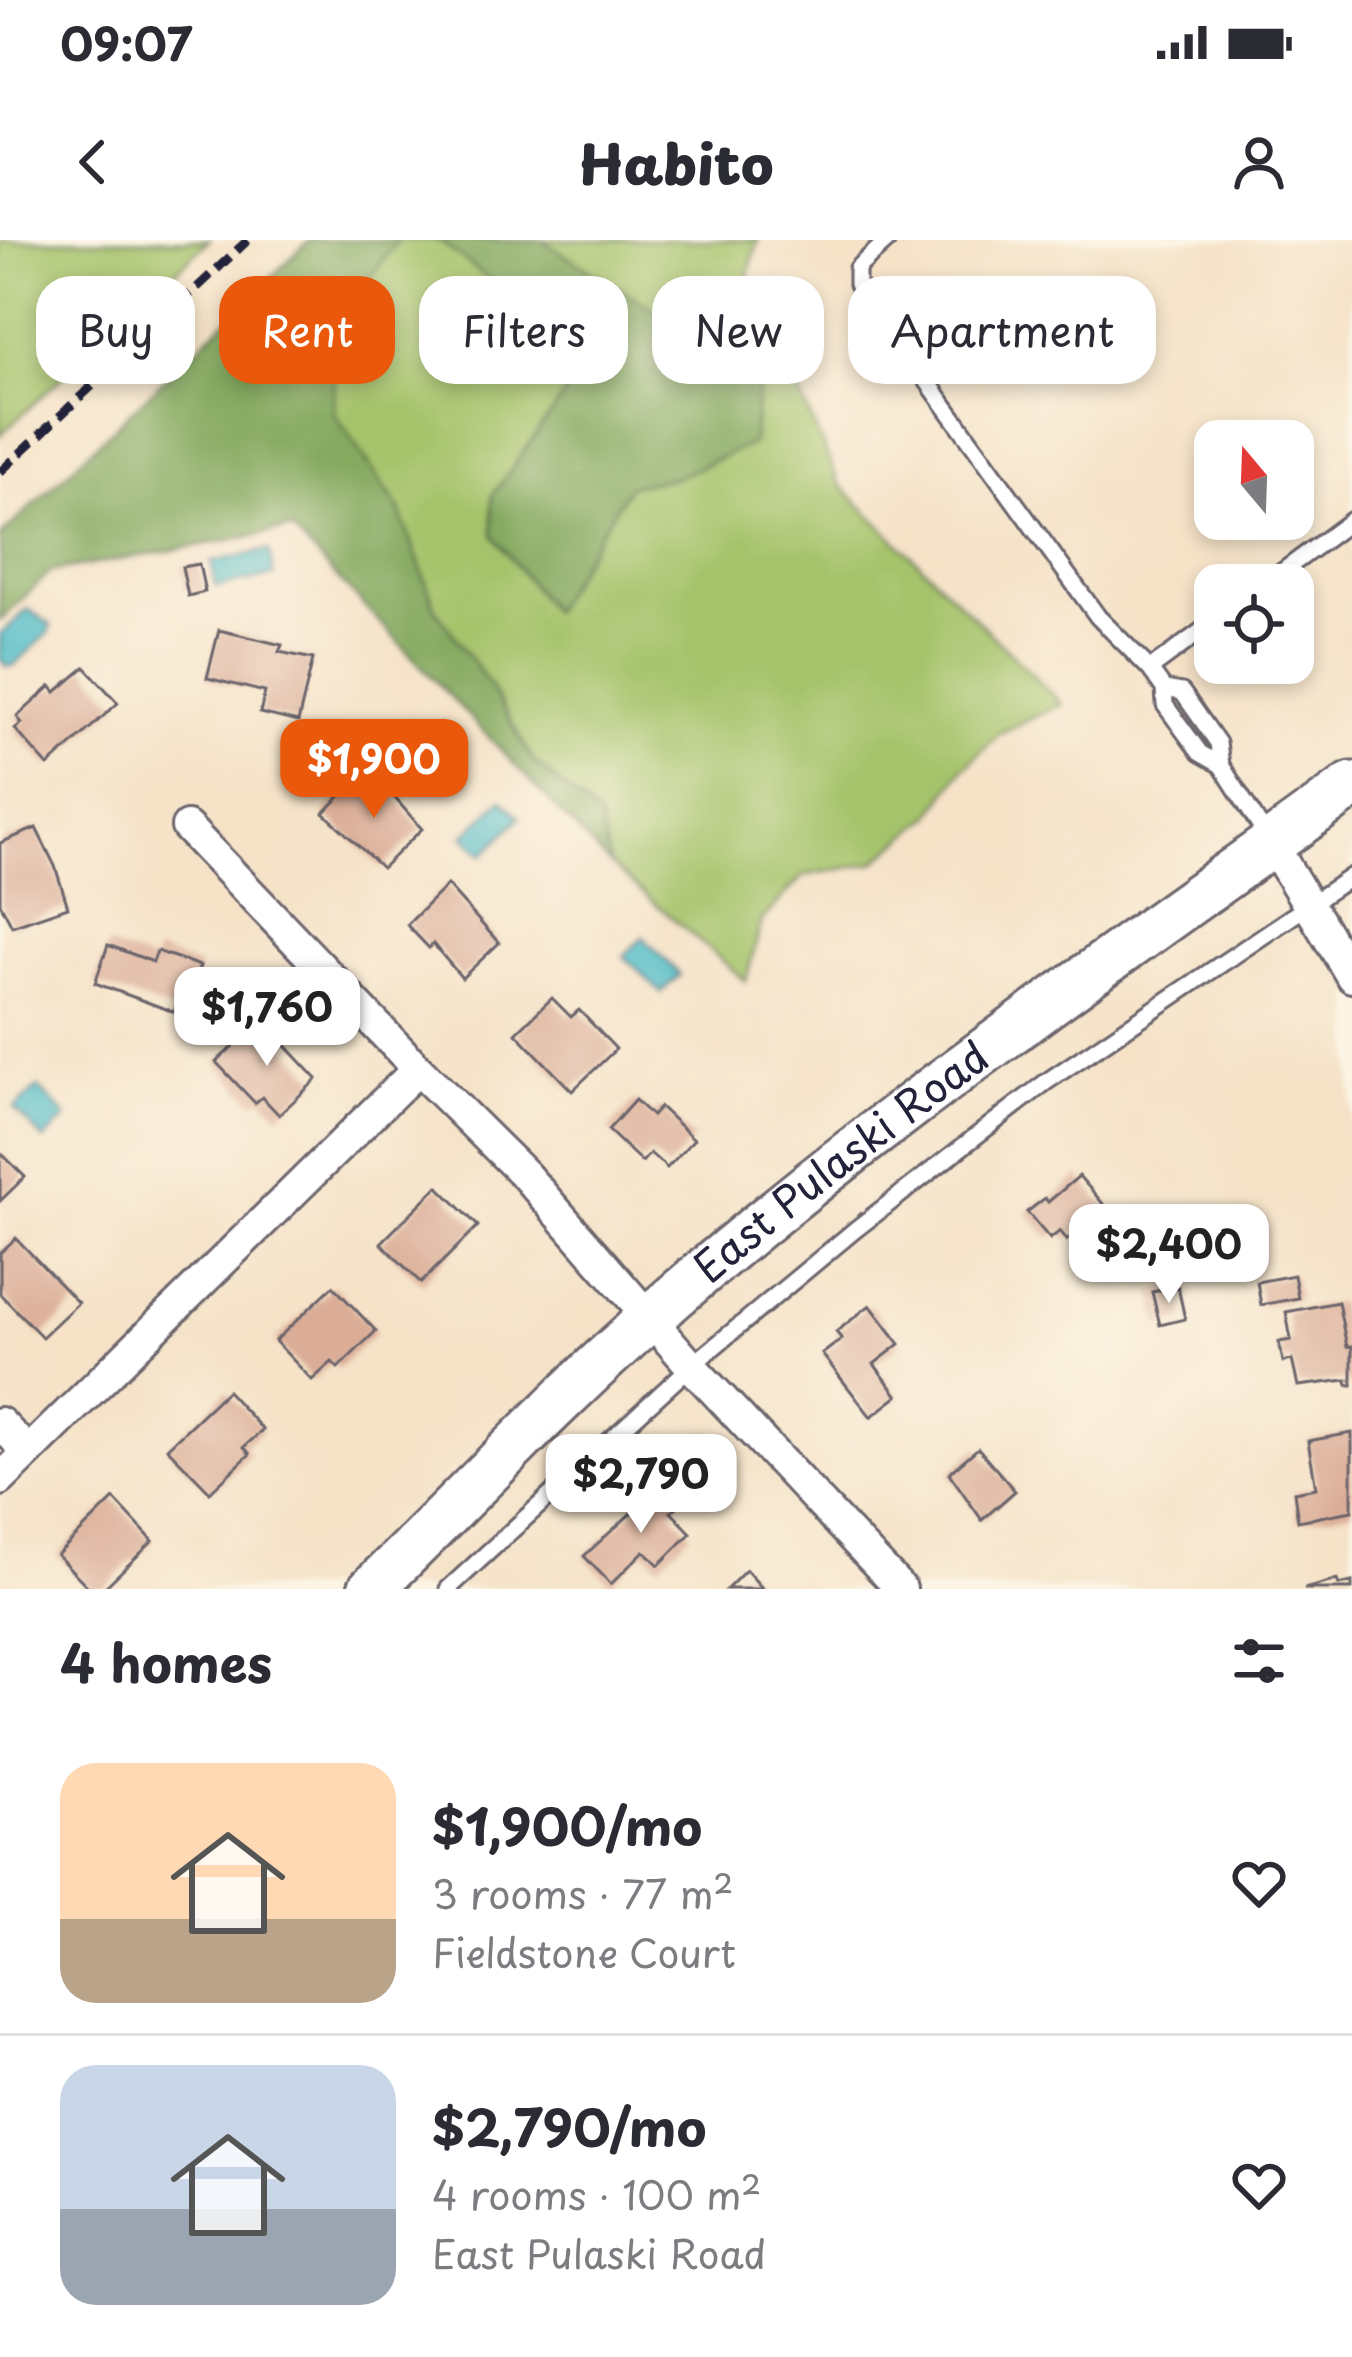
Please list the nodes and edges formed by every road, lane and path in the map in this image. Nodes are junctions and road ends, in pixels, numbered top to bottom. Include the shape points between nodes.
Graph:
1 (888, 240) edge
2 (1352, 520) edge
3 (1292, 564) edge
4 (1194, 637) edge
5 (1150, 669) junction
6 (1352, 785) edge
7 (188, 826) dead end
8 (1272, 844) junction
9 (1352, 876) edge
10 (1308, 908) junction
11 (1352, 977) edge
12 (418, 1069) junction
13 (649, 1318) junction
14 (691, 1366) junction
15 (0, 1424) edge
16 (28, 1452) junction
17 (0, 1480) edge
18 (371, 1589) edge
19 (448, 1589) edge
20 (901, 1589) edge

1 - 5 lane via 856,268 857,284 1097,617
2 - 3 lane
4 - 5 lane
5 - 8 lane via 1164,689 1182,692
6 - 8 main road, East Pulaski Road
7 - 12 street
8 - 10 street
8 - 13 main road, East Pulaski Road via 989,1050
9 - 10 lane
10 - 11 street
10 - 14 lane via 1046,1082
12 - 13 street via 526,1176
12 - 16 street
13 - 14 street
13 - 18 main road, East Pulaski Road
14 - 19 lane
14 - 20 street
15 - 16 street
16 - 17 street

